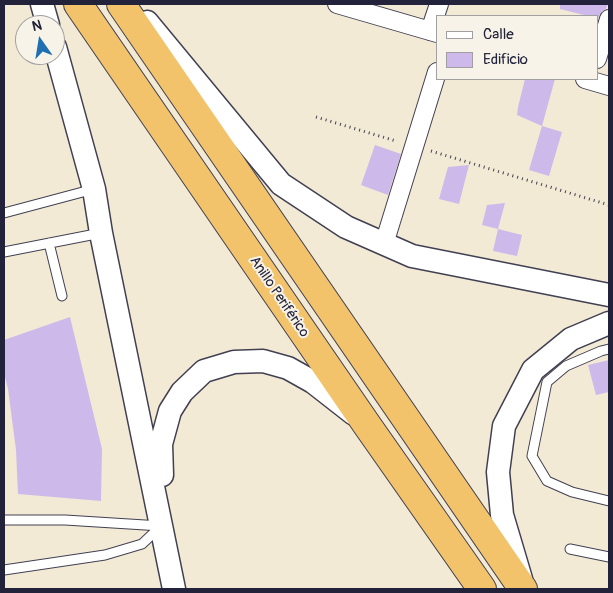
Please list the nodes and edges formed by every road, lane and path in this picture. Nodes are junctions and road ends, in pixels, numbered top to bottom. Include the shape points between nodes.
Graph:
1 (78, 4) edge
2 (120, 4) edge
3 (132, 4) edge
4 (337, 4) edge
5 (436, 18) edge
6 (609, 20) edge
7 (433, 32) edge
8 (598, 56) edge
9 (60, 65) edge
10 (436, 75) edge
11 (591, 80) edge
12 (609, 86) edge
13 (316, 117) dead end
14 (414, 146) junction
15 (94, 189) junction
16 (609, 205) edge
17 (4, 213) edge
18 (101, 233) junction
19 (49, 243) junction
20 (384, 244) junction
21 (4, 252) edge
22 (609, 295) edge
23 (62, 296) dead end
24 (609, 323) edge
25 (609, 349) edge
26 (367, 425) junction
27 (609, 501) edge
28 (4, 520) edge
29 (161, 526) junction
30 (570, 549) dead end
31 (609, 557) edge
32 (4, 570) edge
33 (174, 589) edge
34 (482, 589) edge
35 (523, 589) edge

1 - 26 highway, Anillo Periférico
2 - 35 highway
3 - 20 street via 281,184 346,227
4 - 7 street
5 - 7 street
6 - 8 street
9 - 15 street
10 - 14 street
11 - 12 street
13 - 14 path
14 - 16 path
14 - 20 street
15 - 17 lane
15 - 18 street
18 - 19 lane
18 - 29 street
19 - 21 lane
19 - 23 lane
20 - 22 street via 412,256
24 - 35 street via 571,339 533,370 504,426 498,472 502,515
25 - 27 lane via 566,366 547,382 532,456 547,481 572,492
26 - 29 street via 313,382 288,368 263,361 234,362 204,371 182,392 170,411 161,444
26 - 34 highway, Anillo Periférico
28 - 29 lane
29 - 32 lane via 142,544 105,555
29 - 33 street
30 - 31 lane

